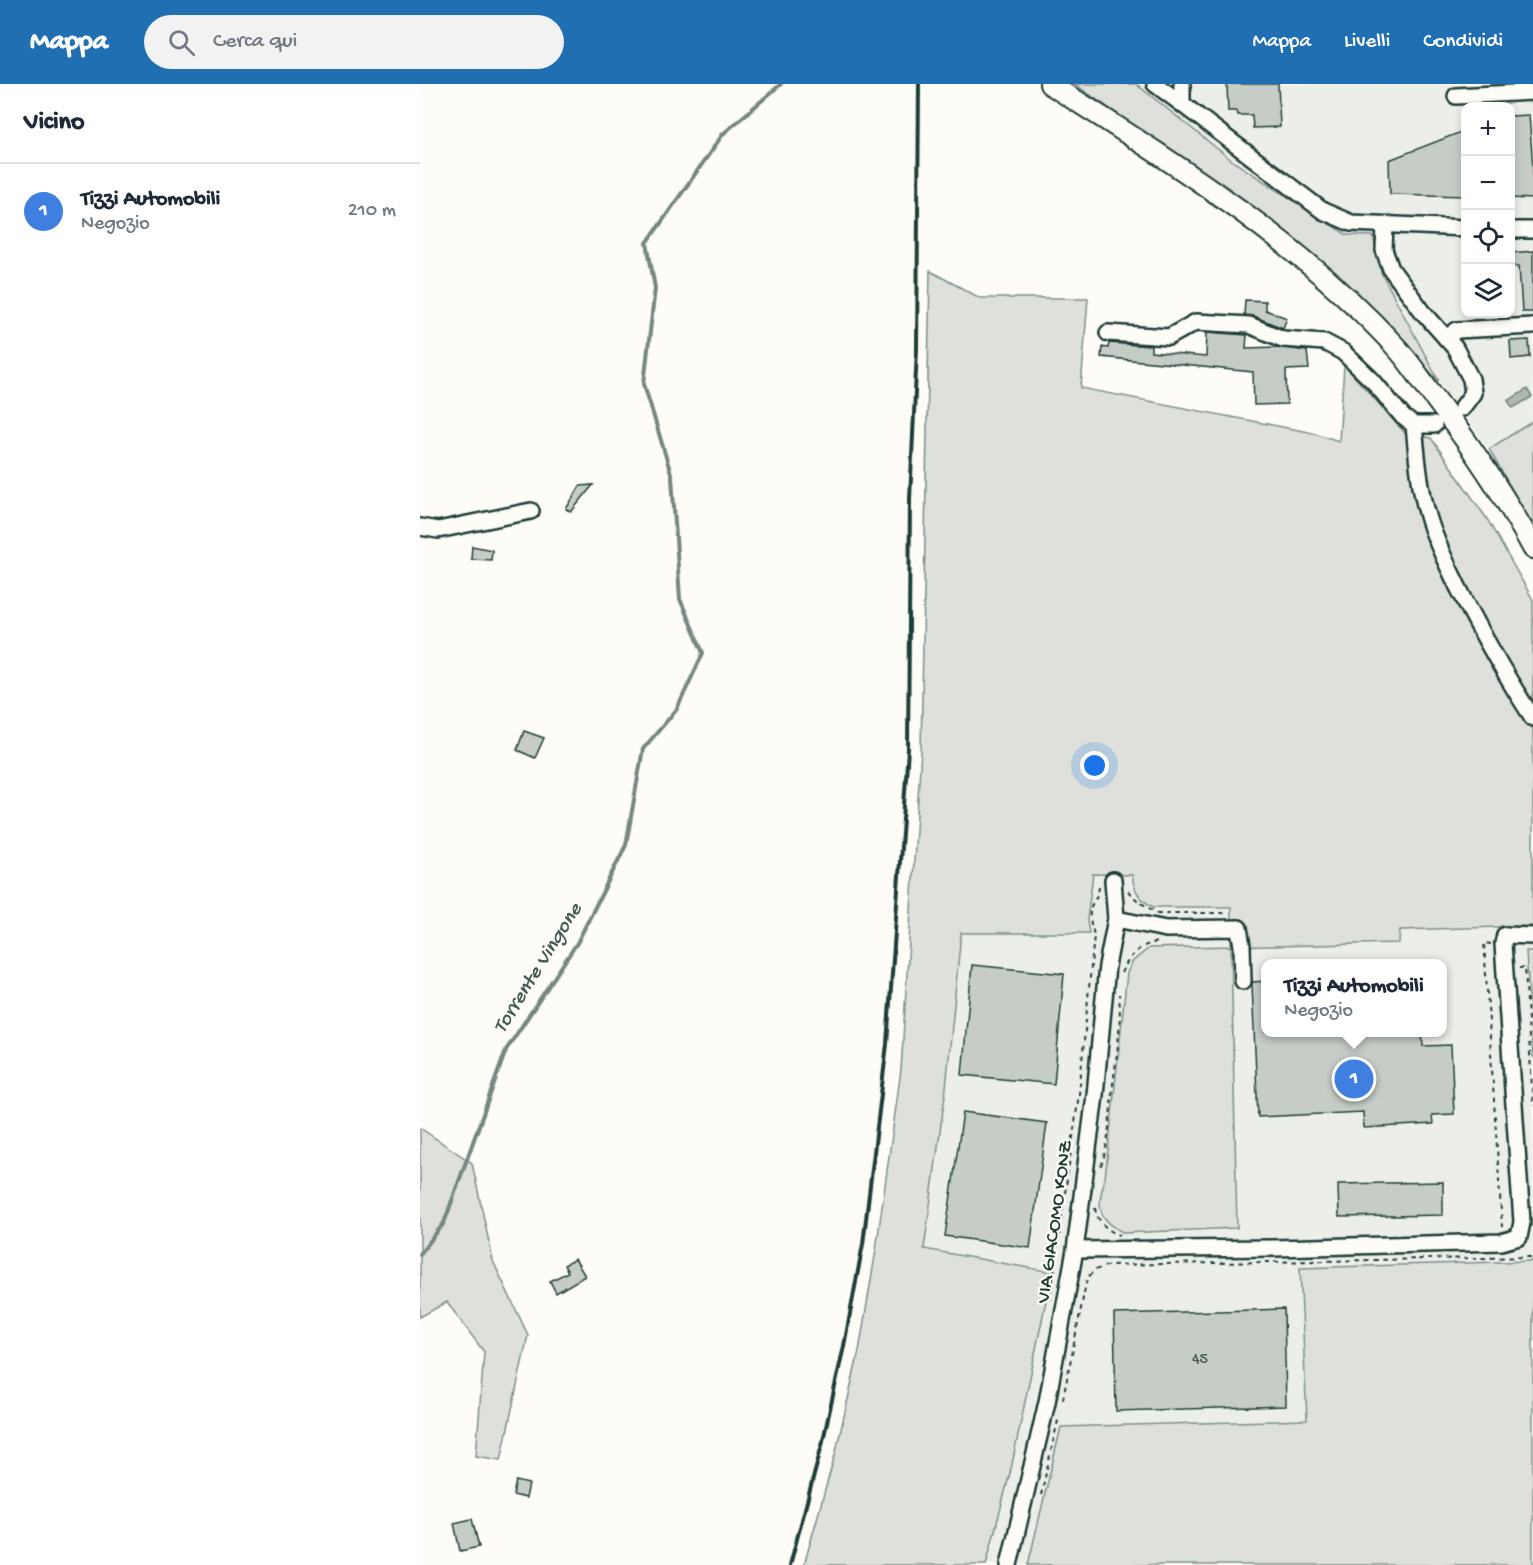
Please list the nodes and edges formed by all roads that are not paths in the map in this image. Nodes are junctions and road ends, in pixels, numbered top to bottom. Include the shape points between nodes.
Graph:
1 (1050, 84) edge
2 (1155, 84) edge
3 (1182, 84) edge
4 (1533, 92) edge
5 (1456, 96) dead end
6 (1182, 104) junction
7 (1385, 226) junction
8 (1461, 228) edge
9 (1515, 230) edge
10 (1533, 230) edge
11 (1533, 326) edge
12 (1108, 333) dead end
13 (1446, 338) junction
14 (1461, 408) dead end
15 (1434, 425) dead end
16 (1413, 426) junction
17 (531, 511) dead end
18 (420, 527) edge
19 (1533, 548) edge
20 (1533, 718) edge
21 (1113, 880) road end
22 (1116, 919) junction
23 (1533, 936) edge
24 (1243, 981) dead end
25 (1075, 1250) junction
26 (1009, 1565) edge

1 - 19 main road via 1200,180 1312,266 1396,347 1478,455
2 - 6 street
3 - 6 street
4 - 5 street
6 - 7 street via 1323,211 1351,223
7 - 8 street
7 - 13 street via 1384,250 1390,269
9 - 10 street
11 - 13 street via 1457,330
12 - 16 street via 1169,337 1196,322 1249,325 1283,339 1324,342 1344,352
13 - 14 street via 1471,379 1473,393
15 - 16 street
16 - 20 street via 1420,484 1440,550 1501,670
17 - 18 street via 438,530
21 - 22 street, VIA GIACOMO KONZ
22 - 24 street via 1166,928 1239,928
22 - 25 street, VIA GIACOMO KONZ via 1106,974
23 - 25 street via 1505,935 1503,944 1522,1222 1519,1238 1501,1242
25 - 26 street, VIA GIACOMO KONZ via 1047,1402

